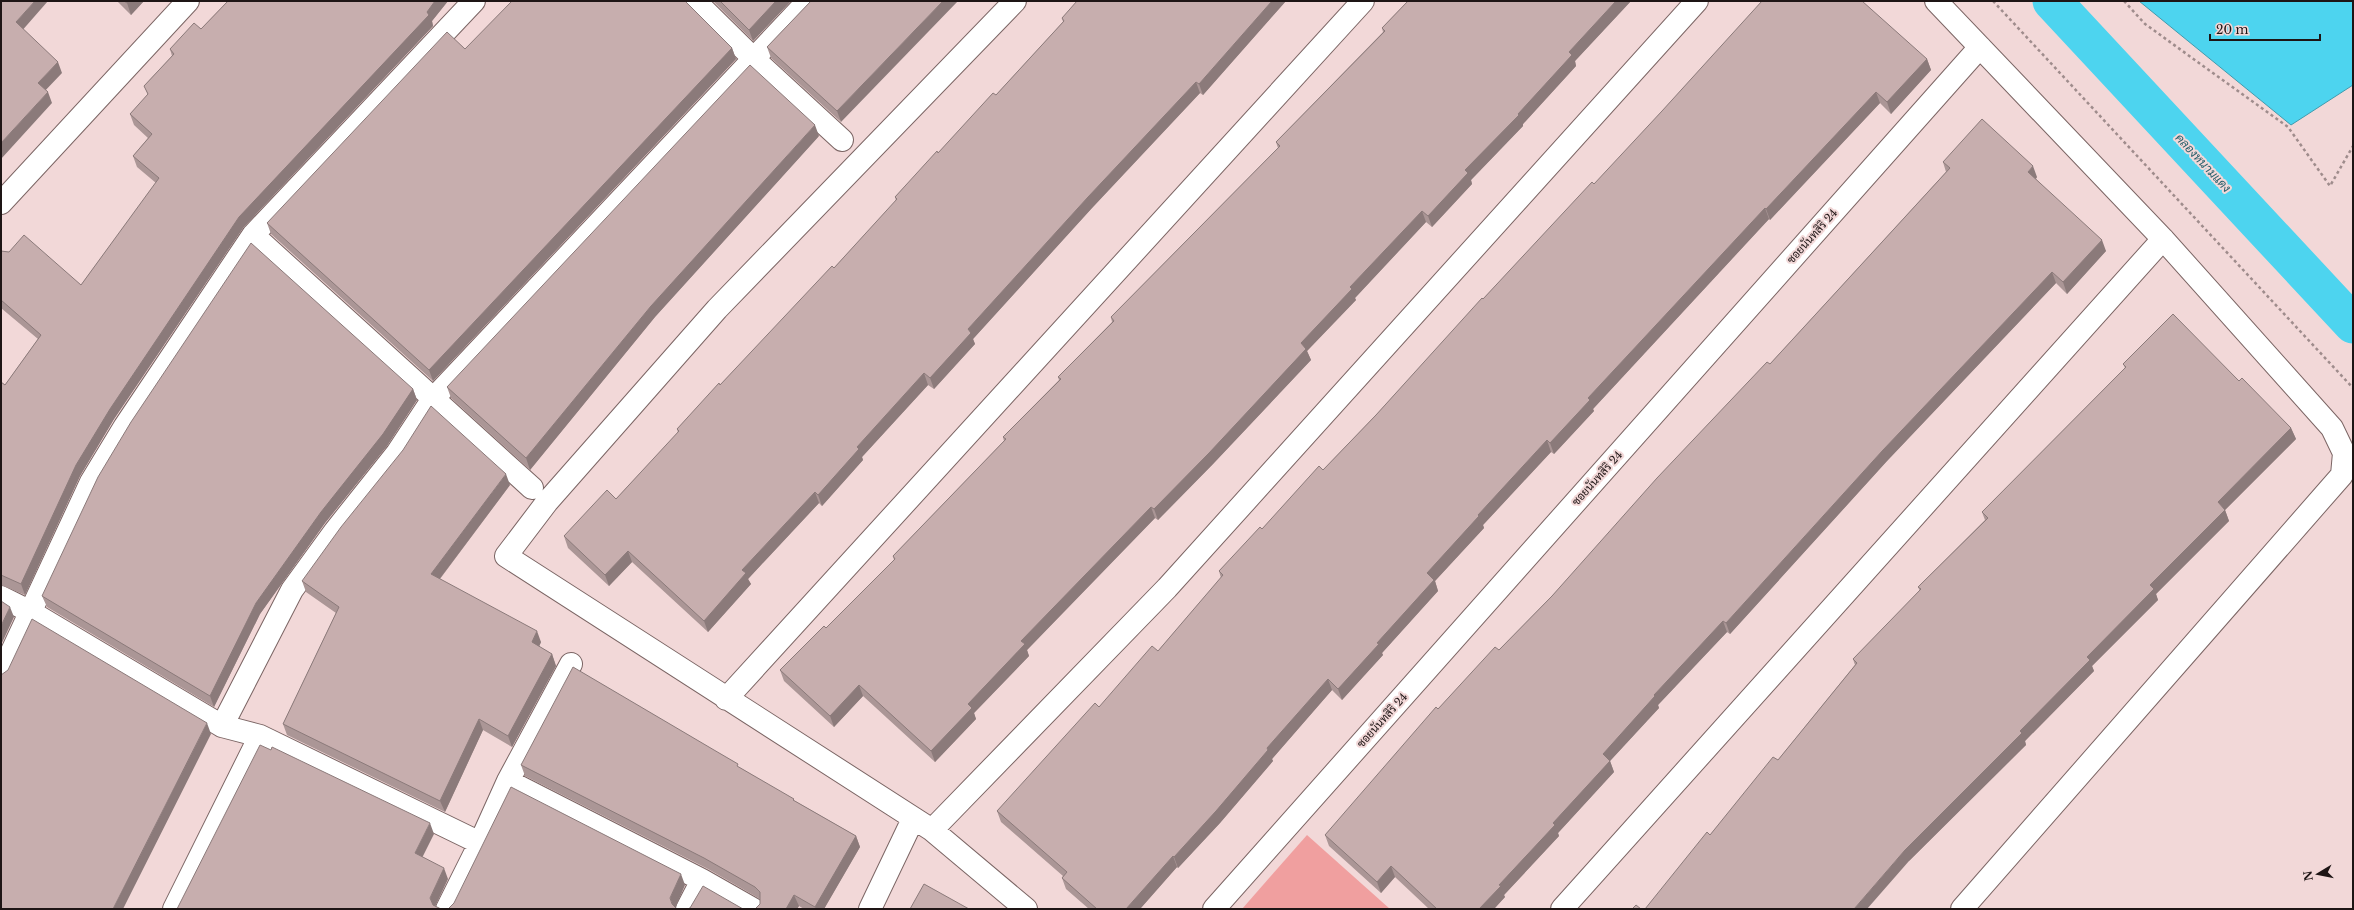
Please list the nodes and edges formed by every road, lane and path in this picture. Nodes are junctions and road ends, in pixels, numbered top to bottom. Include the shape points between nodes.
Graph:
1 (188, 1) edge
2 (474, 1) edge
3 (695, 1) edge
4 (808, 1) edge
5 (1015, 1) edge
6 (1363, 1) edge
7 (1697, 1) edge
8 (1936, 1) edge
9 (1993, 1) edge
10 (2124, 1) edge
11 (1980, 47) junction
12 (754, 59) junction
13 (842, 140) dead end
14 (2353, 146) edge
15 (1, 203) edge
16 (253, 236) junction
17 (2163, 239) junction
18 (2353, 388) edge
19 (432, 400) junction
20 (532, 488) dead end
21 (1, 597) edge
22 (29, 611) junction
23 (571, 664) dead end
24 (1, 675) edge
25 (726, 699) junction
26 (222, 726) junction
27 (260, 736) junction
28 (508, 781) junction
29 (913, 819) junction
30 (932, 830) junction
31 (480, 843) junction
32 (702, 880) junction
33 (174, 909) edge
34 (447, 909) edge
35 (687, 909) edge
36 (754, 909) edge
37 (870, 909) edge
38 (1026, 909) edge
39 (1214, 909) edge
40 (1562, 909) edge
41 (1962, 909) edge

1 - 15 street
2 - 16 street
3 - 12 street
4 - 12 street
5 - 25 street via 717,308 547,502 506,556
6 - 25 street
7 - 30 street via 1166,588
8 - 11 street
9 - 18 path
10 - 14 path via 2145,24 2288,127 2330,186
11 - 17 street
11 - 39 street, ซอยนันทสิริ 24
12 - 13 street
12 - 19 street
16 - 19 street
16 - 22 street via 125,426 91,482
17 - 40 street
17 - 41 street via 2332,428 2344,453 2342,476
19 - 20 street
19 - 26 street via 397,453 292,590
21 - 22 street
22 - 24 street
22 - 26 street
23 - 28 street
25 - 29 street
26 - 27 street
27 - 31 street
27 - 33 street
28 - 31 street
28 - 32 street
29 - 30 street
29 - 37 street
30 - 38 street
31 - 34 street
32 - 35 street
32 - 36 street

